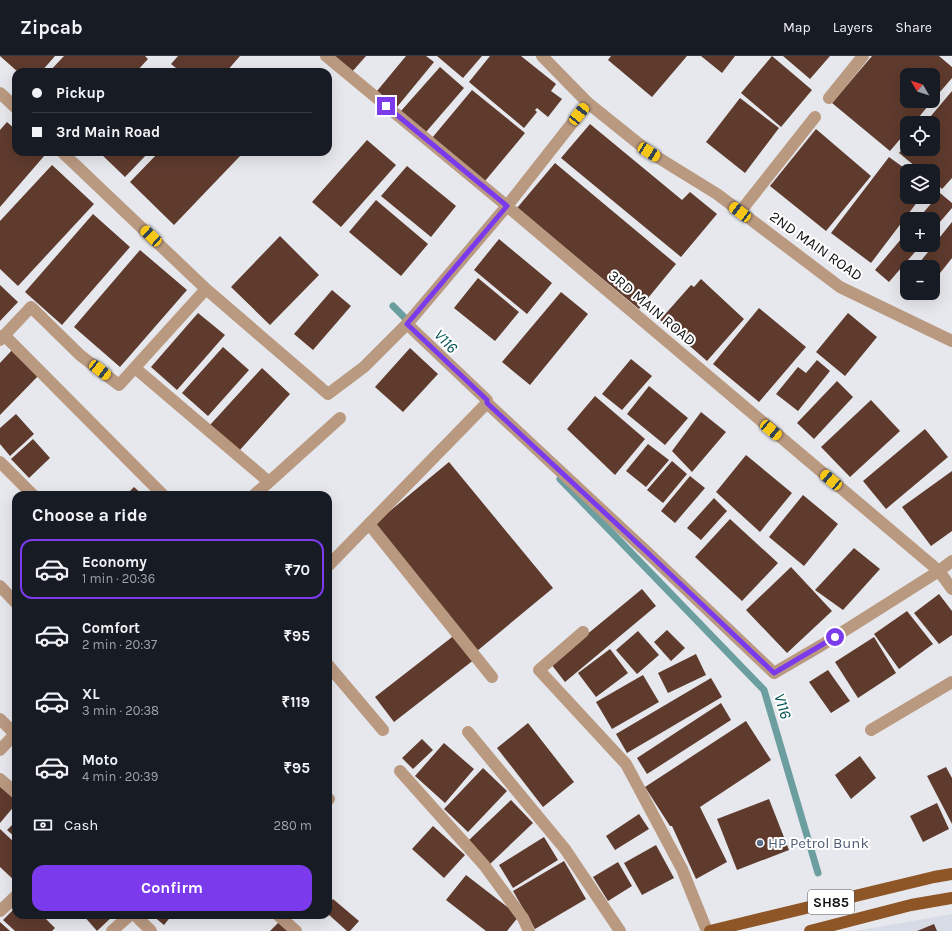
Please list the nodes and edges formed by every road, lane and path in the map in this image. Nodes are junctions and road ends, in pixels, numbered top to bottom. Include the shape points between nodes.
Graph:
1 (326, 56) edge
2 (542, 56) edge
3 (864, 56) edge
4 (0, 93) edge
5 (829, 98) dead end
6 (588, 103) junction
7 (12, 104) edge
8 (816, 117) dead end
9 (66, 156) edge
10 (507, 206) junction
11 (740, 212) junction
12 (206, 289) junction
13 (407, 324) junction
14 (2, 337) edge
15 (952, 341) edge
16 (135, 368) junction
17 (487, 402) junction
18 (340, 418) dead end
19 (0, 462) edge
20 (269, 482) junction
21 (29, 491) edge
22 (159, 491) edge
23 (259, 491) edge
24 (369, 524) junction
25 (952, 561) edge
26 (332, 562) edge
27 (939, 571) junction
28 (0, 586) edge
29 (952, 589) edge
30 (12, 599) edge
31 (583, 632) dead end
32 (332, 670) edge
33 (492, 677) dead end
34 (952, 682) edge
35 (0, 719) edge
36 (12, 730) edge
37 (383, 730) dead end
38 (871, 730) dead end
39 (468, 732) dead end
40 (12, 736) edge
41 (0, 750) edge
42 (400, 771) dead end
43 (0, 779) edge
44 (12, 790) edge
45 (952, 874) edge
46 (12, 900) edge
47 (951, 900) edge
48 (0, 911) edge
49 (126, 919) edge
50 (139, 919) edge
51 (282, 919) edge
52 (818, 930) edge
53 (112, 931) edge
54 (151, 931) edge
55 (296, 931) edge
56 (529, 931) edge
57 (620, 931) edge
58 (708, 931) edge

1 - 10 street, 3RD MAIN ROAD
2 - 6 street, 2ND MAIN ROAD
3 - 5 street
4 - 7 street
6 - 10 street
6 - 11 street, 2ND MAIN ROAD via 649,152
8 - 11 street
9 - 12 street
10 - 13 street
10 - 27 street, 3RD MAIN ROAD
11 - 15 street, 2ND MAIN ROAD via 840,287
12 - 13 street via 328,394 364,367
12 - 16 street
13 - 17 street
14 - 16 street via 31,307 80,355 119,385
14 - 22 street
16 - 20 street
17 - 24 street
17 - 27 street via 774,673
18 - 20 street
19 - 21 street
20 - 23 street
24 - 26 street
24 - 33 street
25 - 27 street
27 - 29 street, 3RD MAIN ROAD
28 - 30 street
31 - 58 street via 539,670 626,764 682,869
32 - 37 street
34 - 38 street
35 - 36 street
39 - 57 street via 565,849
40 - 41 street
42 - 56 street via 484,865 523,918
43 - 44 street
45 - 58 main road, SH85
46 - 48 street
47 - 52 main road, SH85 via 911,905
49 - 53 street
50 - 54 street
51 - 55 street

